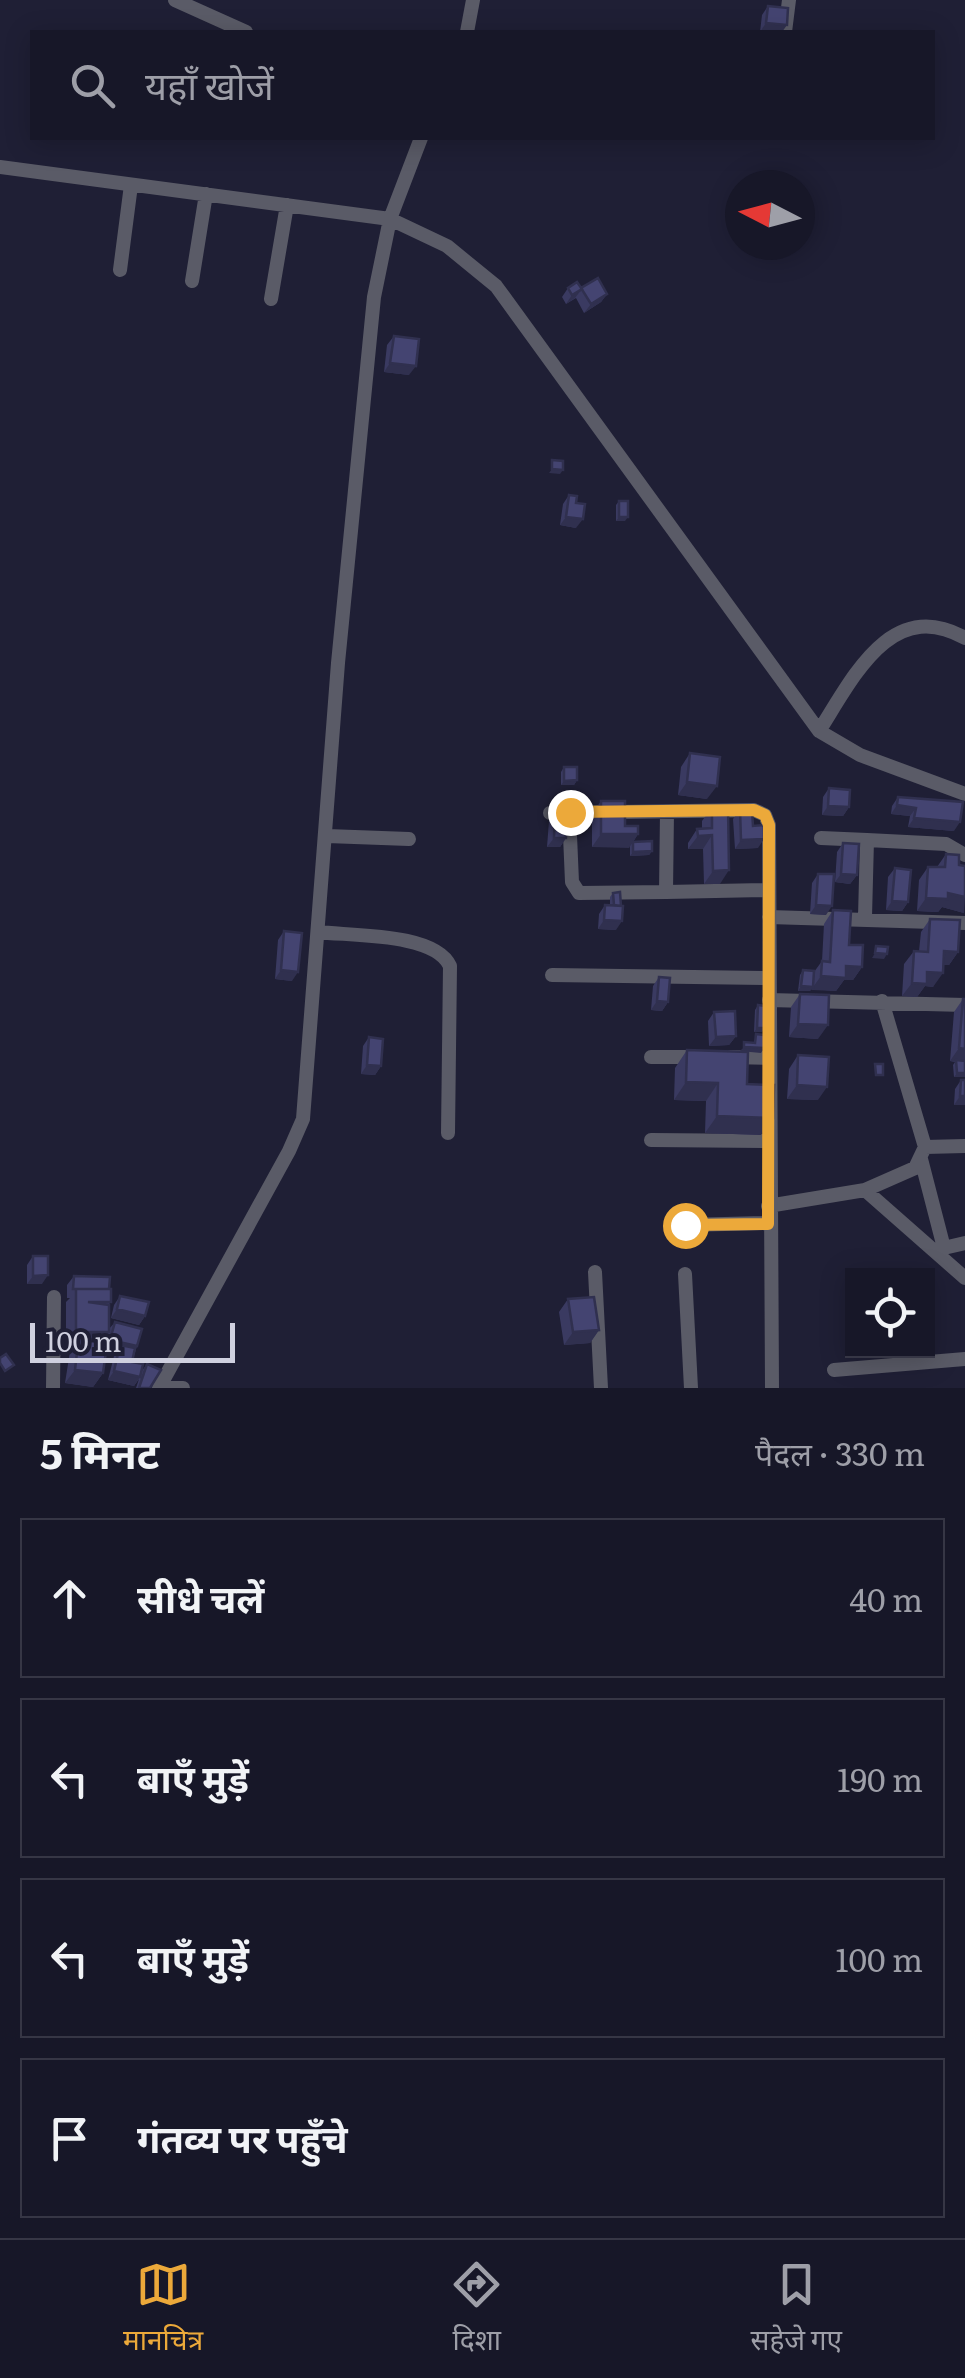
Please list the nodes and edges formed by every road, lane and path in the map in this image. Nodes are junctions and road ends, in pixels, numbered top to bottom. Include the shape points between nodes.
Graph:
1 (473, 0) edge
2 (789, 0) edge
3 (184, 2) edge
4 (242, 30) edge
5 (467, 30) edge
6 (785, 30) edge
7 (420, 140) edge
8 (0, 167) edge
9 (131, 184) junction
10 (206, 194) junction
11 (287, 205) junction
12 (390, 219) junction
13 (120, 270) dead end
14 (192, 281) dead end
15 (271, 298) dead end
16 (965, 638) edge
17 (820, 731) junction
18 (965, 794) edge
19 (550, 812) edge
20 (570, 812) junction
21 (667, 812) junction
22 (327, 836) junction
23 (821, 838) dead end
24 (409, 839) dead end
25 (867, 840) junction
26 (965, 855) edge
27 (769, 890) junction
28 (666, 892) junction
29 (769, 917) junction
30 (865, 918) junction
31 (965, 924) edge
32 (318, 932) junction
33 (552, 975) dead end
34 (768, 978) junction
35 (769, 1000) junction
36 (882, 1001) junction
37 (965, 1005) edge
38 (650, 1057) dead end
39 (769, 1058) junction
40 (448, 1134) dead end
41 (651, 1140) dead end
42 (769, 1141) junction
43 (965, 1146) edge
44 (923, 1153) junction
45 (865, 1190) junction
46 (768, 1206) junction
47 (768, 1224) junction
48 (685, 1225) dead end
49 (965, 1243) edge
50 (939, 1249) junction
51 (594, 1272) dead end
52 (685, 1274) dead end
53 (965, 1278) edge
54 (54, 1296) dead end
55 (965, 1359) edge
56 (834, 1370) dead end
57 (53, 1388) edge
58 (159, 1388) edge
59 (183, 1388) edge
60 (601, 1388) edge
61 (691, 1388) edge
62 (772, 1388) edge

1 - 5 street
2 - 6 street
3 - 4 street
7 - 12 street
8 - 9 street
9 - 10 street
9 - 13 street
10 - 11 street
10 - 14 street
11 - 12 street
11 - 15 street
12 - 17 street via 447,246 496,286
12 - 22 street via 374,297
16 - 17 street via 922,624 897,632 870,656
17 - 18 street via 860,754
19 - 20 street
20 - 21 street
20 - 28 street via 572,882 579,893
21 - 27 street via 765,815
21 - 28 street
22 - 24 street
22 - 32 street
23 - 25 street
25 - 26 street via 946,844
25 - 30 street
27 - 28 street
27 - 29 street
29 - 30 street
29 - 34 street
30 - 31 street
32 - 40 street via 428,944 445,956
32 - 58 street via 302,1119
33 - 34 street
34 - 35 street
35 - 36 street
35 - 39 street
36 - 37 street
36 - 44 street
38 - 39 street
39 - 42 street
41 - 42 street
42 - 46 street
43 - 44 street
44 - 45 street via 904,1174
44 - 50 street
45 - 46 street
45 - 50 street
46 - 47 street
47 - 48 street
47 - 62 street
49 - 50 street
50 - 53 street
51 - 60 street
52 - 61 street
54 - 57 street
55 - 56 street
58 - 59 street

